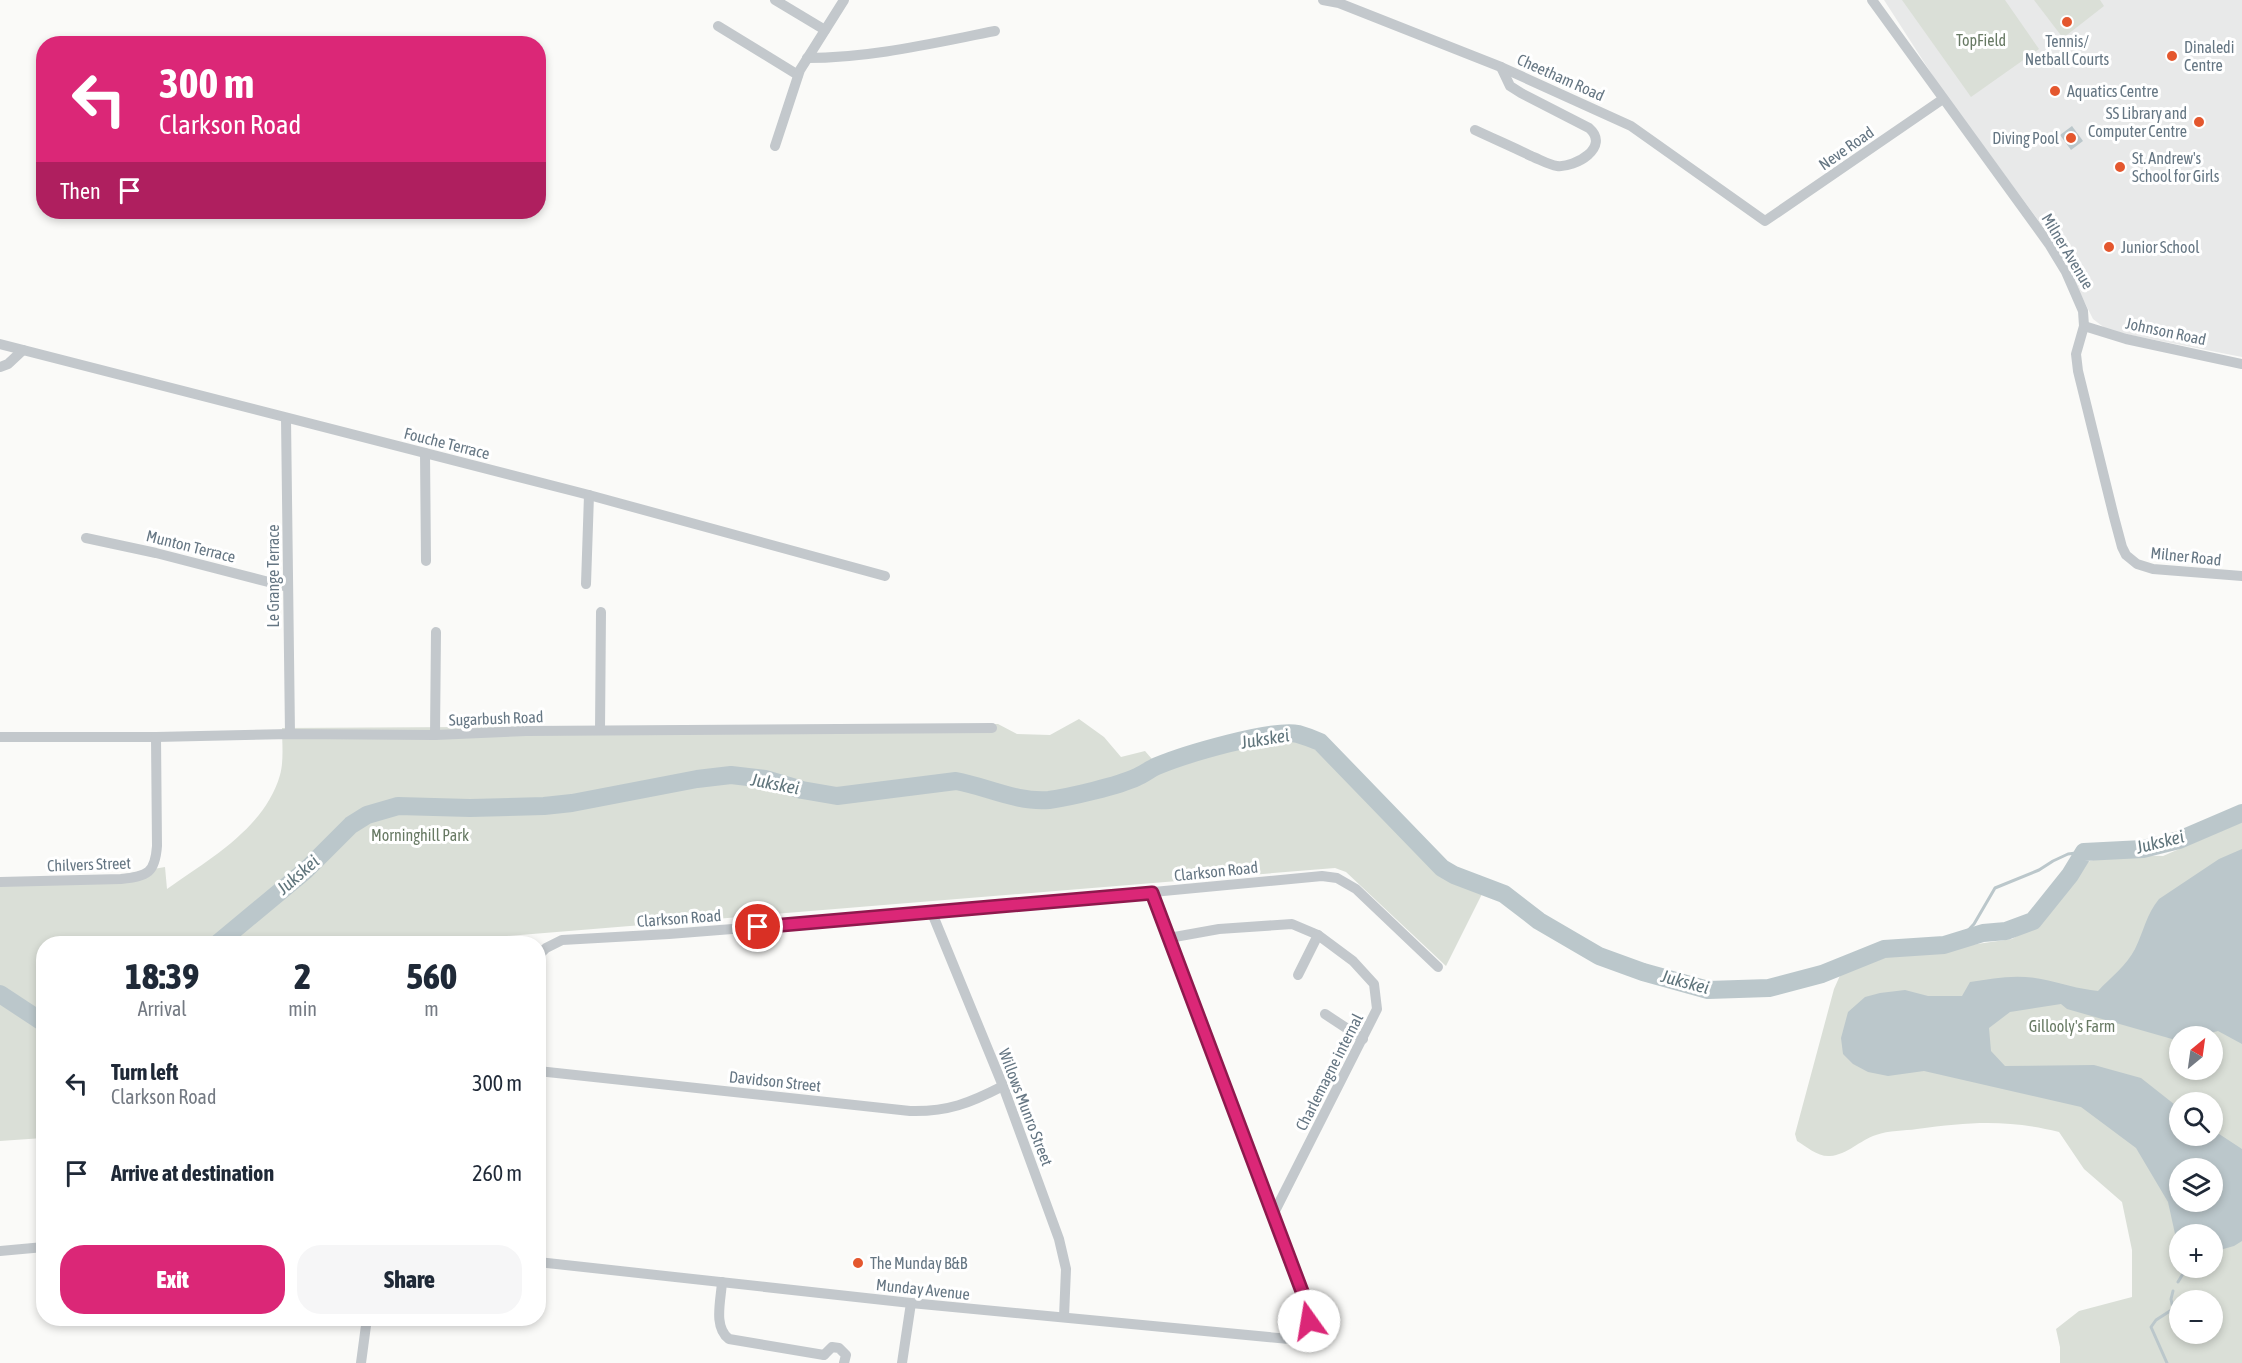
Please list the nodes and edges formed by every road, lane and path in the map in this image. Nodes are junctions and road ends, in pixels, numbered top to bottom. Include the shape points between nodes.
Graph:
1 (776, 0) edge
2 (844, 0) edge
3 (1323, 0) edge
4 (1872, 0) edge
5 (1339, 2) edge
6 (718, 26) dead end
7 (825, 30) junction
8 (995, 31) dead end
9 (807, 58) junction
10 (1501, 67) junction
11 (798, 75) junction
12 (1943, 99) junction
13 (1475, 130) dead end
14 (775, 146) dead end
15 (1765, 221) joint
16 (2084, 326) junction
17 (0, 344) edge
18 (22, 350) junction
19 (2242, 364) edge
20 (0, 367) edge
21 (286, 418) junction
22 (425, 453) junction
23 (589, 495) junction
24 (86, 538) dead end
25 (2130, 559) joint
26 (426, 561) dead end
27 (885, 576) dead end
28 (2242, 576) edge
29 (586, 584) dead end
30 (288, 587) junction
31 (600, 612) dead end
32 (436, 632) dead end
33 (992, 728) dead end
34 (600, 730) junction
35 (290, 734) junction
36 (435, 735) junction
37 (0, 737) edge
38 (156, 737) junction
39 (0, 882) edge
40 (1152, 893) junction
41 (932, 913) junction
42 (1318, 935) junction
43 (1169, 938) junction
44 (546, 948) edge
45 (1438, 967) dead end
46 (1298, 975) dead end
47 (1325, 1014) dead end
48 (1363, 1040) junction
49 (546, 1072) edge
50 (1003, 1086) junction
51 (1274, 1213) junction
52 (36, 1248) edge
53 (0, 1251) edge
54 (546, 1263) edge
55 (722, 1282) junction
56 (911, 1304) junction
57 (1064, 1317) junction
58 (366, 1326) edge
59 (827, 1359) edge
60 (361, 1363) edge
61 (844, 1363) edge
62 (902, 1363) edge

1 - 7 street
2 - 7 street
3 - 5 street, Cheetham Road
4 - 12 street, Milner Avenue
5 - 10 street, Cheetham Road
6 - 11 street
7 - 9 street
8 - 9 street via 848,57
9 - 11 street
10 - 13 street via 1510,86 1589,128 1598,139 1584,158 1555,166
10 - 15 street, Cheetham Road via 1631,126
11 - 14 street
12 - 15 street, Neve Road
12 - 16 street, Milner Avenue via 2053,250 2081,303
16 - 19 street, Johnson Road
16 - 25 street, Milner Avenue via 2077,345 2079,371 2122,547
17 - 18 street, Fouche Terrace
18 - 20 street via 9,364
18 - 21 street, Fouche Terrace
21 - 22 street, Fouche Terrace
21 - 30 street, Le Grange Terrace
22 - 23 street, Fouche Terrace
22 - 26 street
23 - 27 street, Fouche Terrace
23 - 29 street
24 - 30 street, Munton Terrace
25 - 28 street, Milner Road via 2153,570
30 - 35 street, Le Grange Terrace
31 - 34 street
32 - 36 street
33 - 34 street, Sugarbush Road
34 - 36 street, Sugarbush Road
35 - 36 street, Sugarbush Road
35 - 38 street, Sugarbush Road
37 - 38 street, Sugarbush Road
38 - 39 street, Chilvers Street via 157,846 150,871 121,879
40 - 41 street, Clarkson Road
40 - 43 street
40 - 45 street, Clarkson Road via 1309,877 1337,878 1356,889
41 - 44 street, Clarkson Road via 562,940
41 - 50 street, Willows Munro Street
42 - 43 street, Charlemagne internal via 1292,924 1219,929
42 - 46 street
42 - 48 street, Charlemagne internal via 1353,960 1374,984 1377,1008
43 - 51 street
47 - 48 street
48 - 51 street, Charlemagne internal
49 - 50 street, Davidson Street via 910,1112 954,1108
50 - 57 street, Willows Munro Street via 1062,1250 1066,1269
51 - 57 street, Munday Avenue via 1309,1310 1303,1333 1289,1339
52 - 53 street
54 - 55 street, Munday Avenue
55 - 56 street, Munday Avenue
55 - 59 street via 719,1323 729,1339
56 - 57 street, Munday Avenue
56 - 62 street
58 - 60 street
59 - 61 street via 832,1347 840,1348 846,1355

